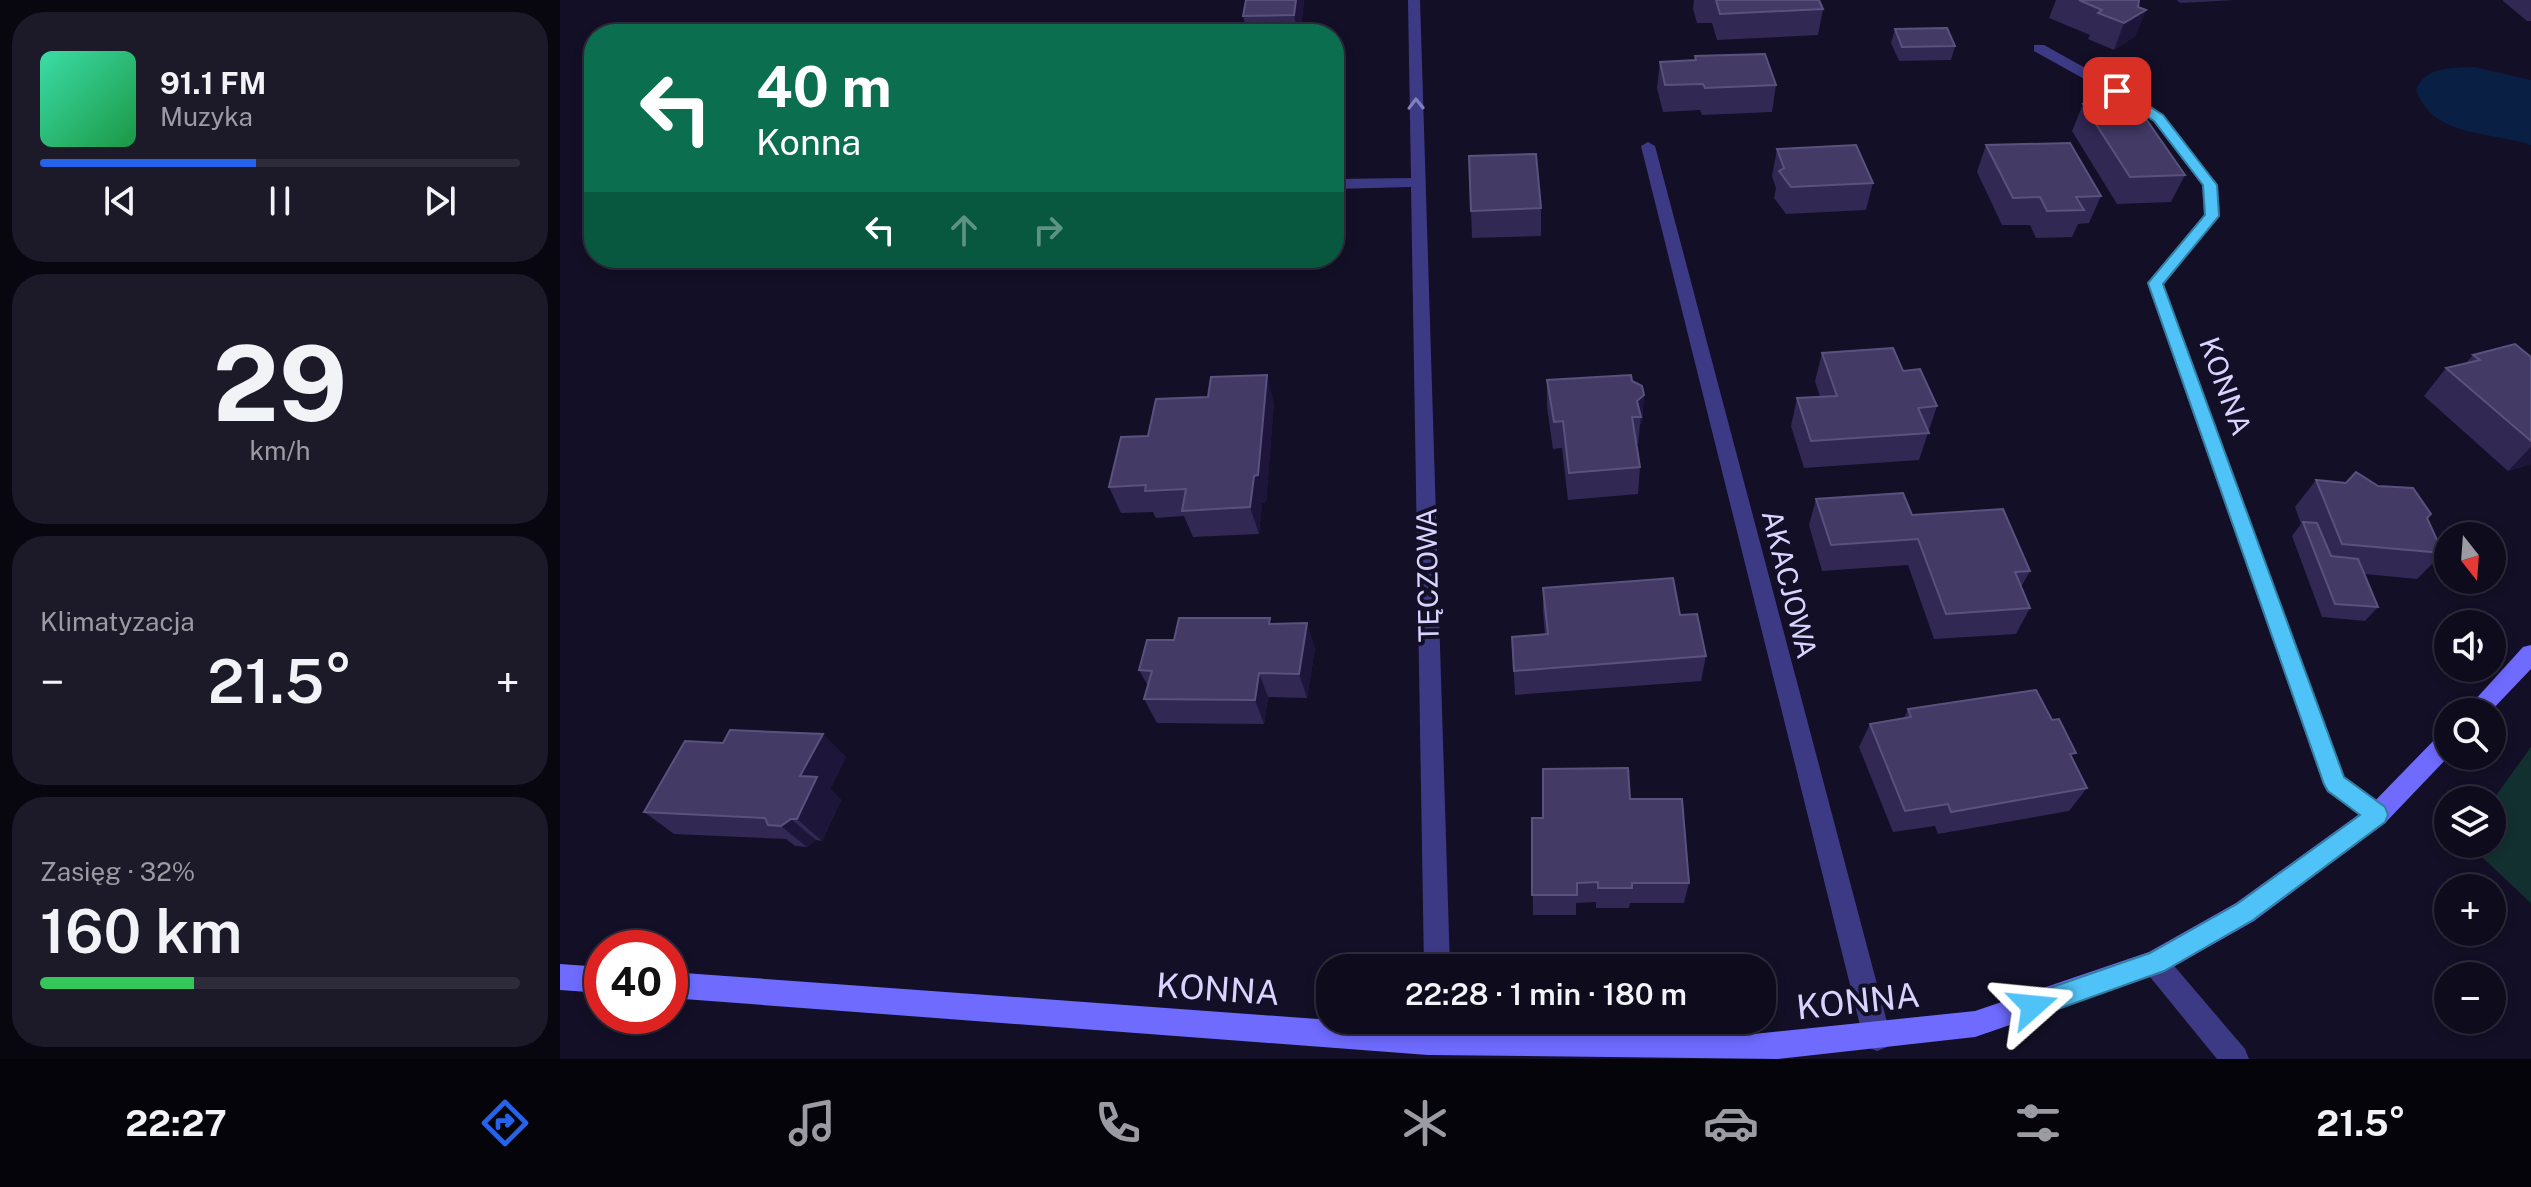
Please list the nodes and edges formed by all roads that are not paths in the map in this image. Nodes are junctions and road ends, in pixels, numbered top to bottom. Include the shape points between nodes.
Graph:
1 (1414, 0) edge
2 (2039, 48) dead end
3 (1648, 146) dead end
4 (1418, 182) junction
5 (1344, 184) edge
6 (2531, 654) edge
7 (2489, 698) edge
8 (2434, 756) edge
9 (2377, 815) junction
10 (1437, 954) edge
11 (2155, 963) junction
12 (560, 977) edge
13 (584, 979) edge
14 (688, 986) edge
15 (1316, 1023) edge
16 (1496, 1034) edge
17 (1877, 1037) junction
18 (2235, 1059) edge

4 -> 1 street, TĘCZOWA
2 - 9 street, KONNA via 2158,118 2210,185 2212,216 2155,283 2335,784
3 - 17 street, AKACJOWA
4 - 5 street
4 - 10 street, TĘCZOWA
6 - 7 street
8 - 9 street, KONNA
9 - 11 street, KONNA via 2245,912
11 - 17 street, KONNA via 1975,1024
11 - 18 street
12 - 13 street
14 - 15 street, KONNA
16 - 17 street, KONNA via 1744,1049

